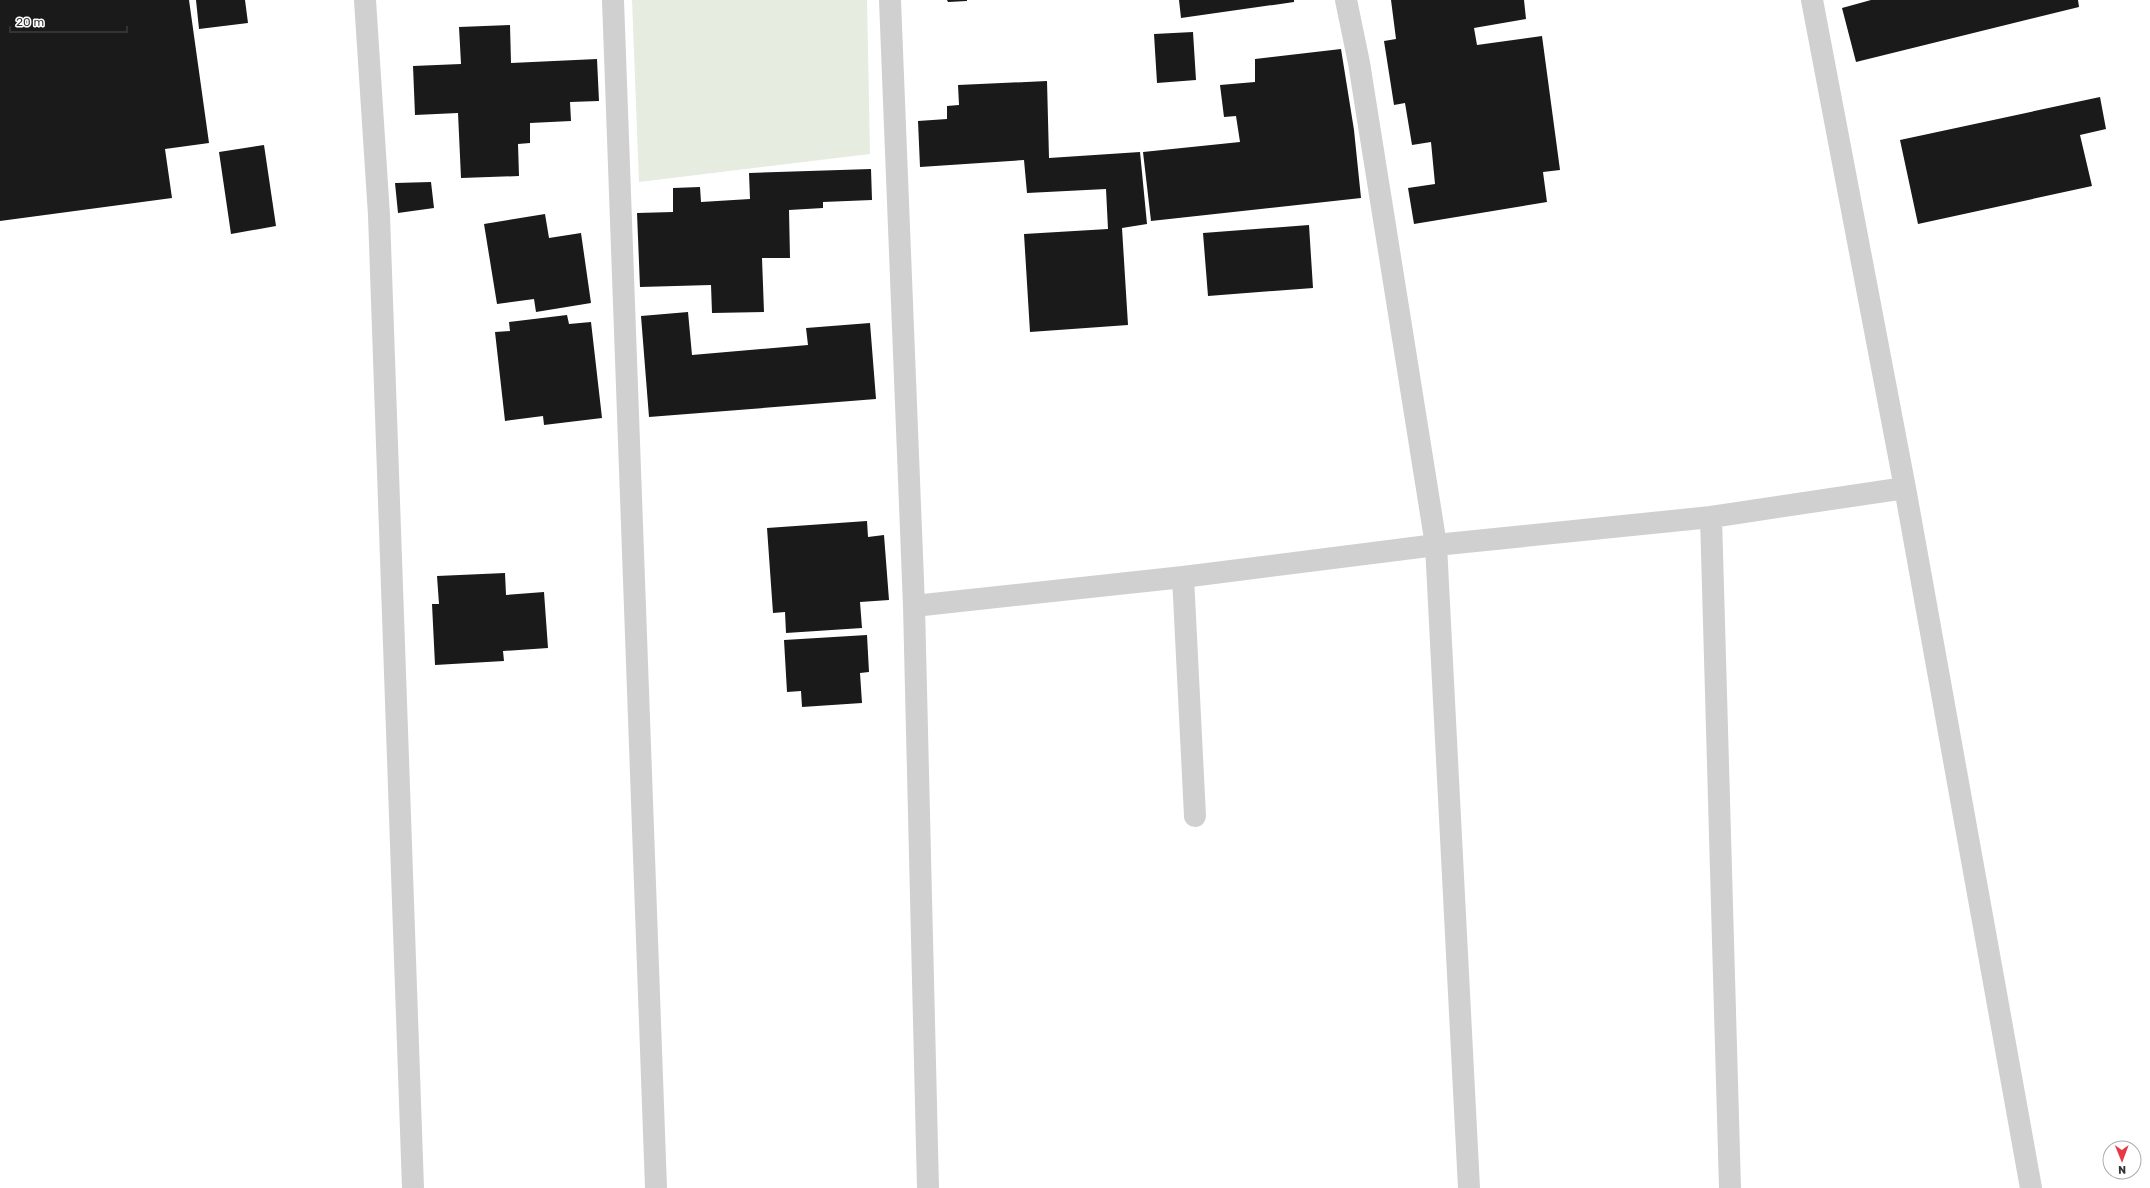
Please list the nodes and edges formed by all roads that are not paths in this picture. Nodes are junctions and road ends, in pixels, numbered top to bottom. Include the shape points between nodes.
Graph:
1 (365, 0) edge
2 (613, 0) edge
3 (890, 0) edge
4 (1346, 0) edge
5 (1812, 0) edge
6 (1905, 488) junction
7 (1711, 517) junction
8 (1436, 545) junction
9 (1183, 577) junction
10 (914, 606) junction
11 (1195, 816) dead end
12 (413, 1188) edge
13 (656, 1188) edge
14 (928, 1188) edge
15 (1469, 1188) edge
16 (1730, 1188) edge
17 (2031, 1188) edge

1 - 12 street via 379,215
2 - 13 street
3 - 10 street
4 - 8 street via 1359,63
5 - 6 street
6 - 7 street
6 - 17 street
7 - 8 street
7 - 16 street
8 - 9 street
8 - 15 street
9 - 10 street
9 - 11 street
10 - 14 street

